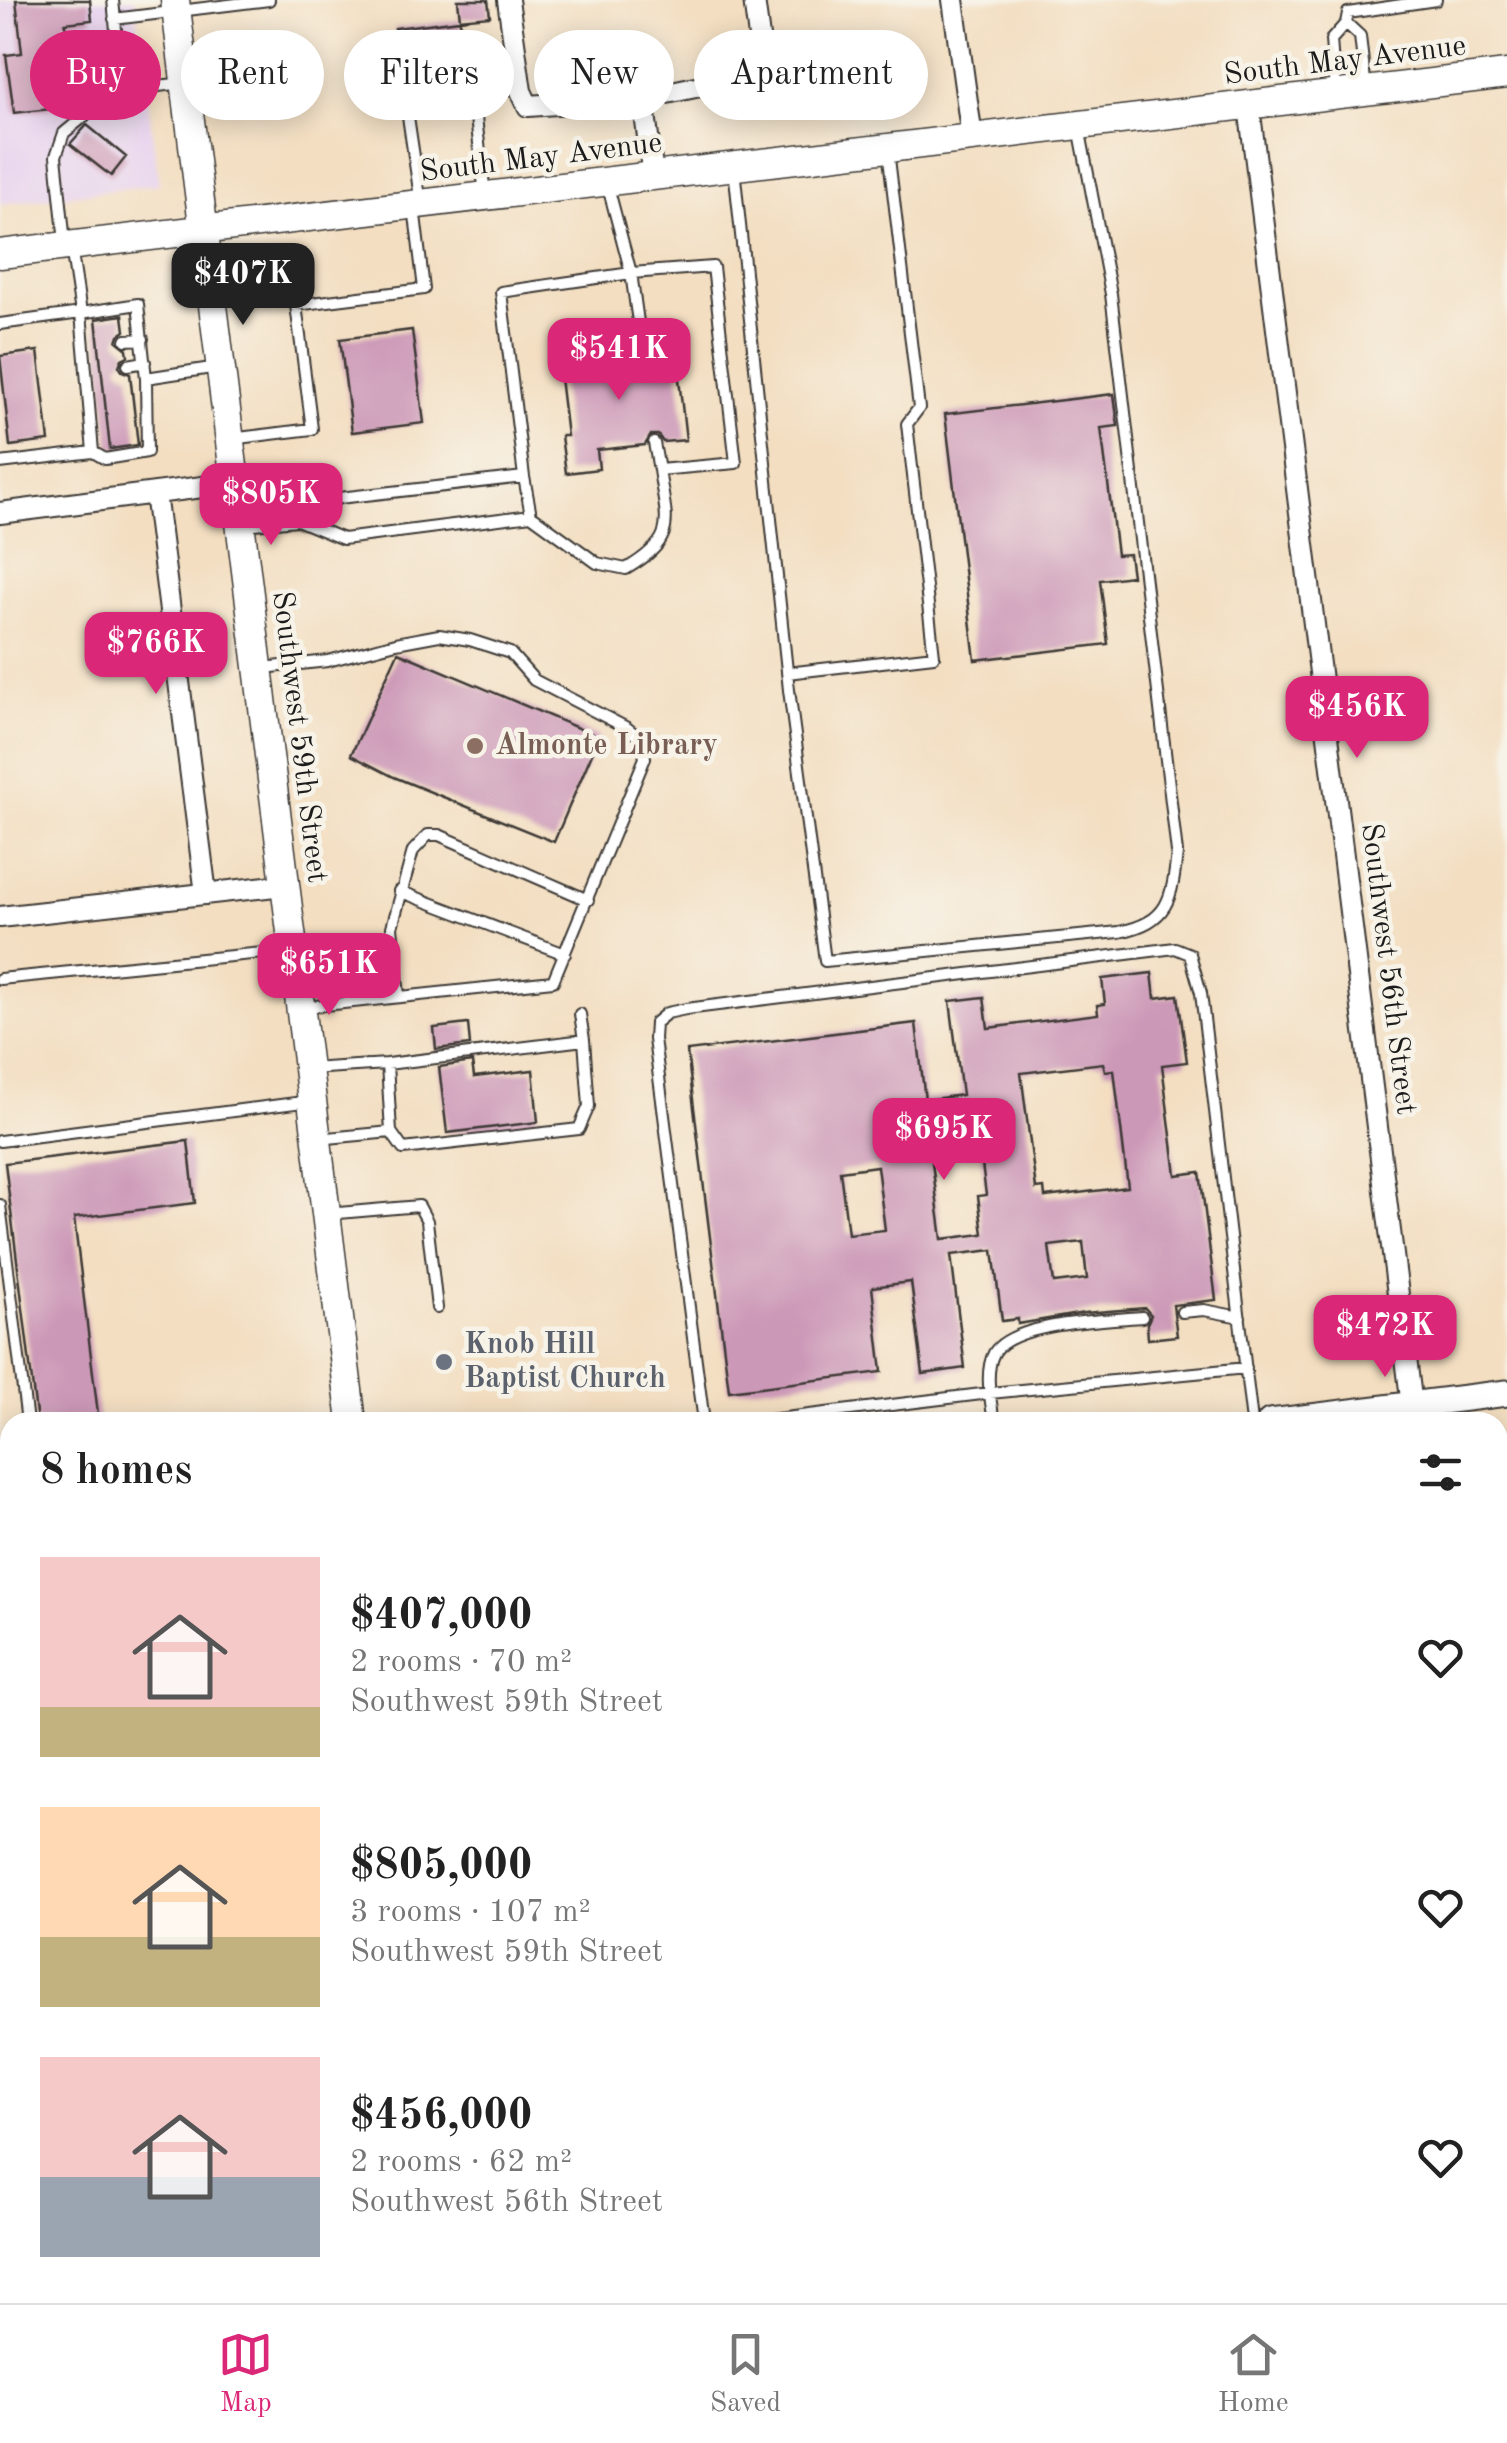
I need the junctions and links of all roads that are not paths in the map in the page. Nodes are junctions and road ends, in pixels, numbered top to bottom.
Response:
1 (112, 0) edge
2 (269, 0) edge
3 (508, 0) edge
4 (754, 0) edge
5 (953, 0) edge
6 (1436, 0) edge
7 (176, 6) edge
8 (114, 19) junction
9 (1346, 23) junction
10 (115, 30) edge
11 (181, 44) edge
12 (1507, 74) edge
13 (1366, 91) junction
14 (674, 92) edge
15 (1335, 95) junction
16 (534, 106) edge
17 (1249, 106) junction
18 (80, 120) edge
19 (190, 120) edge
20 (407, 120) edge
21 (477, 120) edge
22 (646, 120) edge
23 (1078, 126) junction
24 (972, 138) junction
25 (888, 149) junction
26 (734, 167) junction
27 (653, 176) junction
28 (606, 182) junction
29 (486, 197) junction
30 (417, 206) junction
31 (203, 232) junction
32 (68, 247) junction
33 (0, 254) edge
34 (631, 273) junction
35 (81, 313) junction
36 (0, 324) edge
37 (142, 339) junction
38 (126, 340) dead end
39 (98, 343) dead end
40 (641, 343) dead end
41 (82, 345) junction
42 (145, 362) junction
43 (128, 365) dead end
44 (219, 367) junction
45 (101, 369) dead end
46 (86, 372) junction
47 (146, 378) junction
48 (146, 391) junction
49 (132, 393) dead end
50 (104, 396) dead end
51 (88, 398) junction
52 (107, 424) dead end
53 (91, 426) junction
54 (228, 440) junction
55 (654, 443) dead end
56 (94, 452) junction
57 (0, 463) edge
58 (659, 470) junction
59 (524, 476) junction
60 (234, 483) junction
61 (155, 493) junction
62 (0, 513) edge
63 (530, 515) junction
64 (297, 520) junction
65 (239, 526) junction
66 (257, 669) junction
67 (788, 673) junction
68 (284, 884) junction
69 (399, 891) junction
70 (206, 894) junction
71 (588, 900) junction
72 (0, 908) edge
73 (0, 917) edge
74 (293, 950) junction
75 (565, 954) junction
76 (0, 979) edge
77 (399, 996) junction
78 (299, 1007) junction
79 (580, 1014) dead end
80 (584, 1040) junction
81 (387, 1064) junction
82 (308, 1069) junction
83 (312, 1101) junction
84 (391, 1132) junction
85 (316, 1139) junction
86 (0, 1141) edge
87 (0, 1205) edge
88 (326, 1214) junction
89 (436, 1308) dead end
90 (1182, 1312) dead end
91 (1240, 1316) junction
92 (1142, 1317) dead end
93 (1246, 1368) junction
94 (990, 1393) junction
95 (1507, 1393) edge
96 (26, 1412) edge
97 (351, 1412) edge
98 (703, 1412) edge
99 (834, 1412) edge
100 (993, 1412) edge
101 (1251, 1412) edge
102 (1413, 1412) edge
103 (1418, 1412) edge

1 - 8 lane
2 - 7 lane
3 - 16 street
4 - 14 street
5 - 24 street
6 - 9 lane
7 - 8 lane
7 - 11 main road, Southwest 59th Street
8 - 10 lane
9 - 13 lane
9 - 15 lane
12 - 13 main road, South May Avenue
13 - 15 main road, South May Avenue
15 - 17 main road, South May Avenue
17 - 23 main road, South May Avenue
17 - 102 street, Southwest 56th Street
18 - 32 lane
19 - 31 main road, Southwest 59th Street
20 - 30 lane
21 - 29 lane
22 - 27 street
23 - 24 main road, South May Avenue
23 - 67 lane
24 - 25 main road, South May Avenue
25 - 26 main road, South May Avenue
25 - 67 lane
26 - 27 main road, South May Avenue
26 - 67 lane
27 - 28 main road, South May Avenue
28 - 29 main road, South May Avenue
28 - 34 lane
29 - 30 main road, South May Avenue
30 - 31 main road, South May Avenue
30 - 54 lane
31 - 32 main road, South May Avenue
31 - 44 main road, Southwest 59th Street
32 - 33 main road, South May Avenue
32 - 35 lane
34 - 40 lane
34 - 58 lane
34 - 59 lane
35 - 36 lane
35 - 37 lane
35 - 41 lane
37 - 38 lane
37 - 42 lane
39 - 41 lane
41 - 46 lane
42 - 43 lane
42 - 47 lane
44 - 47 lane
44 - 54 main road, Southwest 59th Street
45 - 46 lane
46 - 51 lane
47 - 48 lane
48 - 49 lane
48 - 56 lane
50 - 51 lane
51 - 53 lane
52 - 53 lane
53 - 56 lane
54 - 60 main road, Southwest 59th Street
55 - 58 lane
56 - 57 lane
58 - 63 lane
59 - 63 lane
59 - 64 lane
60 - 61 street
60 - 65 main road, Southwest 59th Street
61 - 62 street
61 - 70 street
63 - 64 lane
64 - 65 lane
65 - 66 main road, Southwest 59th Street
66 - 68 main road, Southwest 59th Street
66 - 71 lane
68 - 70 street
68 - 74 main road, Southwest 59th Street
69 - 71 lane
69 - 75 lane
69 - 77 lane
70 - 73 street
71 - 75 lane
72 - 73 street
74 - 76 lane
74 - 78 main road, Southwest 59th Street
75 - 77 lane
77 - 78 lane
78 - 82 main road, Southwest 59th Street
79 - 80 lane
80 - 81 lane
80 - 84 lane
81 - 82 lane
81 - 84 lane
82 - 83 main road, Southwest 59th Street
83 - 85 main road, Southwest 59th Street
83 - 86 lane
84 - 85 lane
85 - 88 main road, Southwest 59th Street
87 - 96 lane
88 - 89 lane
88 - 97 main road, Southwest 59th Street
90 - 91 lane
91 - 93 lane
91 - 98 lane
92 - 94 lane
93 - 94 lane
93 - 101 lane
94 - 99 lane
94 - 100 lane
95 - 103 street

